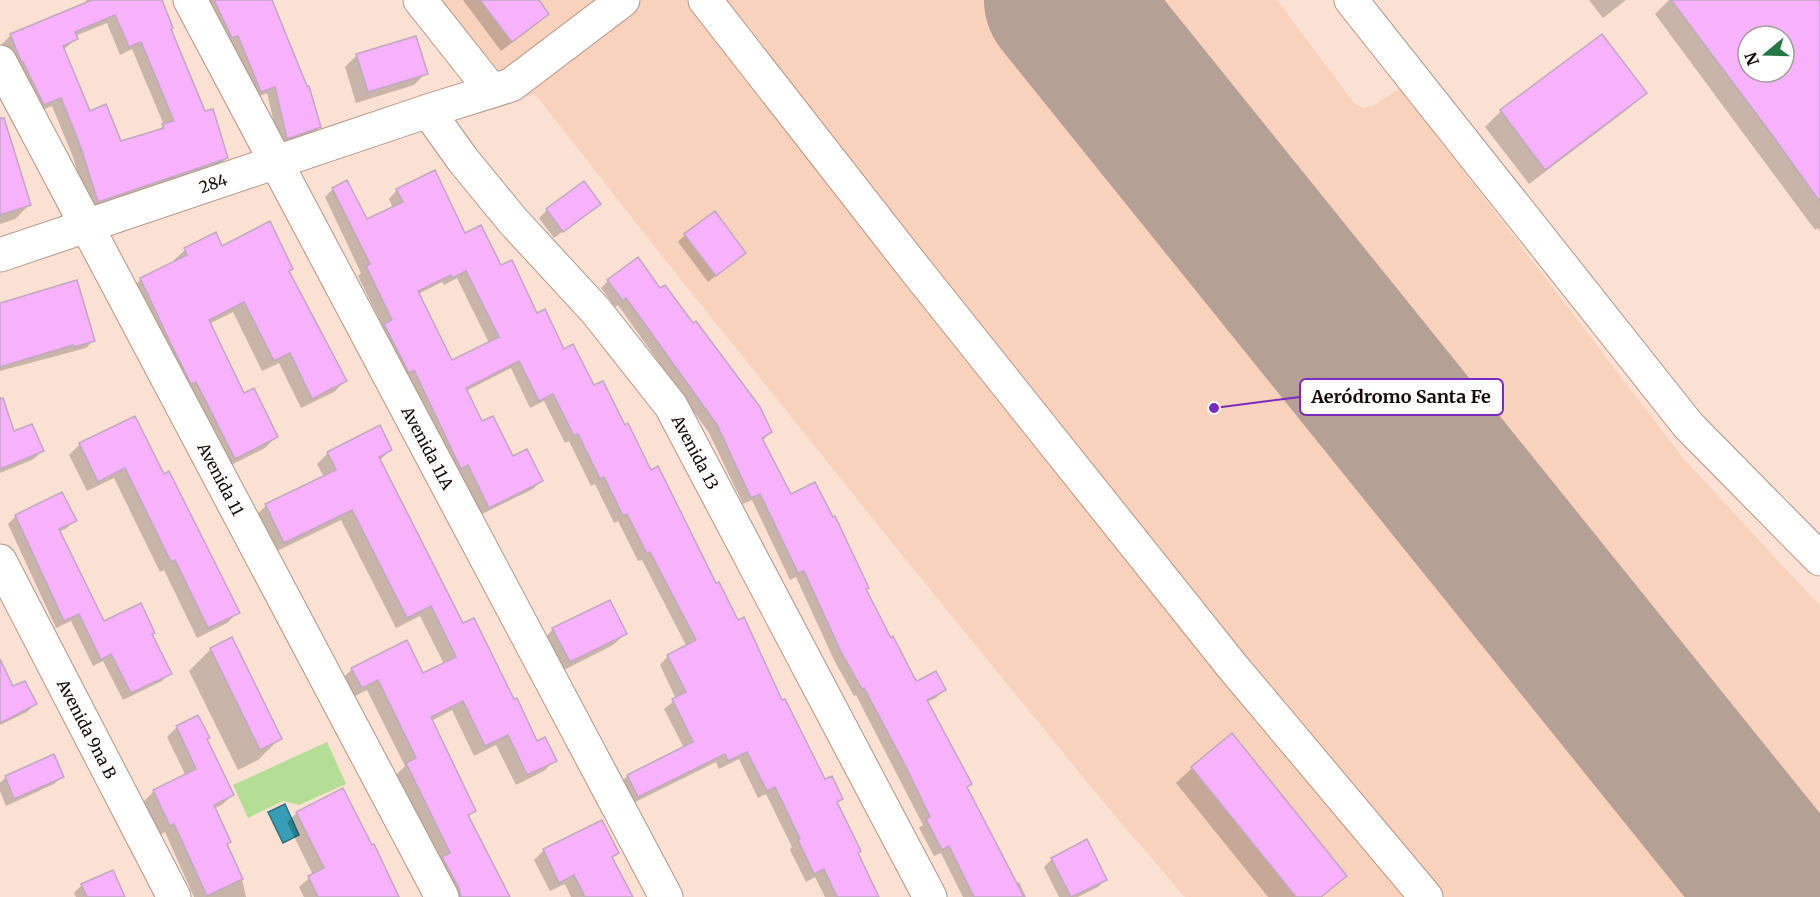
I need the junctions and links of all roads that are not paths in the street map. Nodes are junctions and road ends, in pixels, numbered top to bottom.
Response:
1 (190, 0) edge
2 (420, 0) edge
3 (623, 0) edge
4 (705, 0) edge
5 (1351, 0) edge
6 (0, 62) edge
7 (501, 88) junction
8 (428, 111) junction
9 (278, 163) junction
10 (88, 226) junction
11 (0, 255) edge
12 (1820, 559) edge
13 (0, 561) edge
14 (174, 897) edge
15 (442, 897) edge
16 (666, 897) edge
17 (930, 897) edge
18 (1426, 897) edge

1 - 9 street, Avenida 11A
2 - 7 street
3 - 7 street
4 - 18 street
5 - 12 street
6 - 10 street, Avenida 11
7 - 8 street
8 - 9 street, 284
8 - 17 street, Avenida 13
9 - 10 street, 284
9 - 16 street, Avenida 11A
10 - 11 street, 284
10 - 15 street, Avenida 11
13 - 14 street, Avenida 9na B

